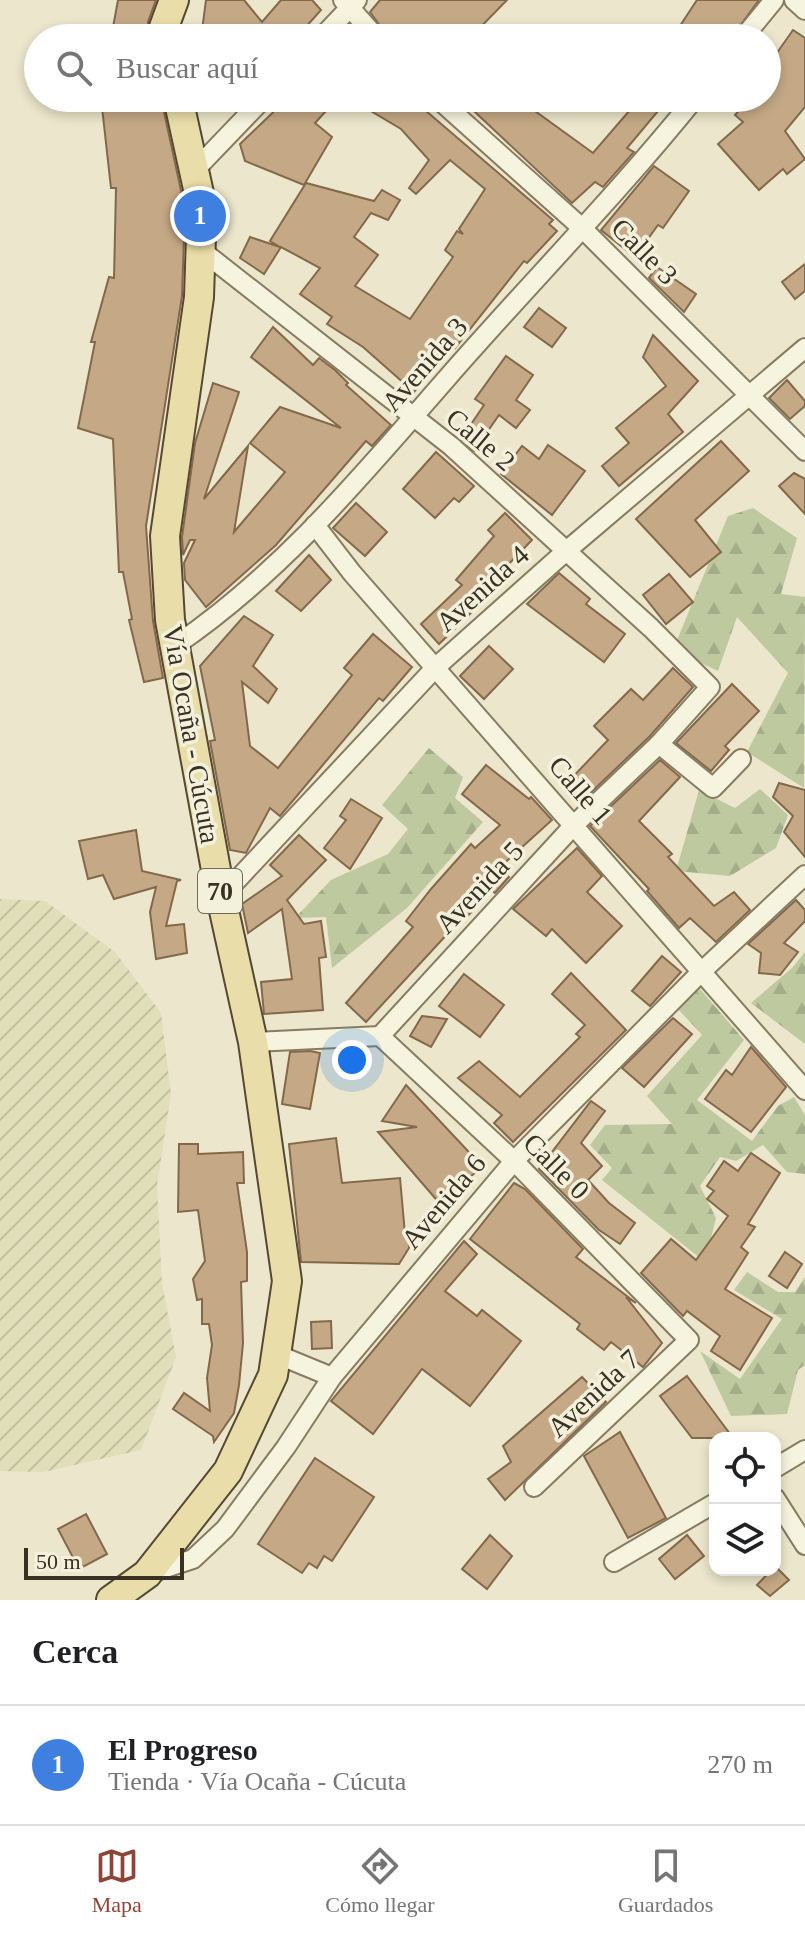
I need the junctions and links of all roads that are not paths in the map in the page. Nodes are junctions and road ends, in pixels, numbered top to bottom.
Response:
1 (174, 0) edge
2 (774, 0) edge
3 (794, 0) edge
4 (350, 2) edge
5 (805, 10) edge
6 (165, 24) edge
7 (332, 24) edge
8 (366, 24) edge
9 (754, 24) edge
10 (181, 112) edge
11 (251, 112) edge
12 (453, 112) edge
13 (683, 112) edge
14 (194, 171) junction
15 (582, 228) junction
16 (201, 250) junction
17 (805, 348) edge
18 (751, 397) junction
19 (413, 419) junction
20 (805, 451) edge
21 (315, 525) junction
22 (565, 552) junction
23 (176, 645) junction
24 (436, 667) junction
25 (710, 687) joint
26 (659, 744) junction
27 (741, 759) dead end
28 (574, 825) junction
29 (805, 875) edge
30 (221, 897) junction
31 (700, 973) junction
32 (380, 1036) junction
33 (253, 1042) junction
34 (805, 1090) edge
35 (514, 1161) junction
36 (689, 1340) joint
37 (276, 1354) junction
38 (332, 1377) junction
39 (805, 1450) edge
40 (781, 1464) edge
41 (534, 1487) dead end
42 (713, 1504) edge
43 (779, 1504) edge
44 (805, 1545) edge
45 (614, 1562) dead end
46 (147, 1574) junction
47 (111, 1600) edge

1 - 6 main road
2 - 9 street
3 - 5 street
4 - 7 street
4 - 8 street
10 - 14 main road, Vía Ocaña - Cúcuta / 70
11 - 14 street
12 - 15 street, Calle 3
13 - 15 street, Avenida 3
14 - 16 main road, Vía Ocaña - Cúcuta / 70
15 - 18 street, Calle 3
15 - 19 street, Avenida 3
16 - 19 street, Calle 2
16 - 23 main road, Vía Ocaña - Cúcuta / 70
17 - 18 street, Avenida 4
18 - 20 street, Calle 3
18 - 22 street, Avenida 4
19 - 21 street, Avenida 3
19 - 22 street, Calle 2
21 - 23 street, Avenida 3
21 - 24 street, Calle 1
22 - 24 street, Avenida 4
22 - 25 street, Calle 2
23 - 30 main road, Vía Ocaña - Cúcuta / 70
24 - 28 street, Calle 1
24 - 30 street, Avenida 4
25 - 26 street, Avenida 5
26 - 27 street
26 - 28 street, Avenida 5
28 - 31 street, Calle 1
28 - 32 street, Avenida 5
29 - 31 street, Avenida 6
30 - 33 main road, Vía Ocaña - Cúcuta / 70
31 - 34 street, Calle 1
31 - 35 street, Avenida 6
32 - 33 street
32 - 35 street, Calle 0
33 - 37 main road, Vía Ocaña - Cúcuta / 70
35 - 36 street, Calle 0
35 - 38 street, Avenida 6
36 - 41 street, Avenida 7
37 - 38 street
37 - 46 main road, Vía Ocaña - Cúcuta / 70
38 - 46 street, Avenida 6
39 - 40 street
42 - 45 street
43 - 44 street
46 - 47 main road, Vía Ocaña - Cúcuta / 70

